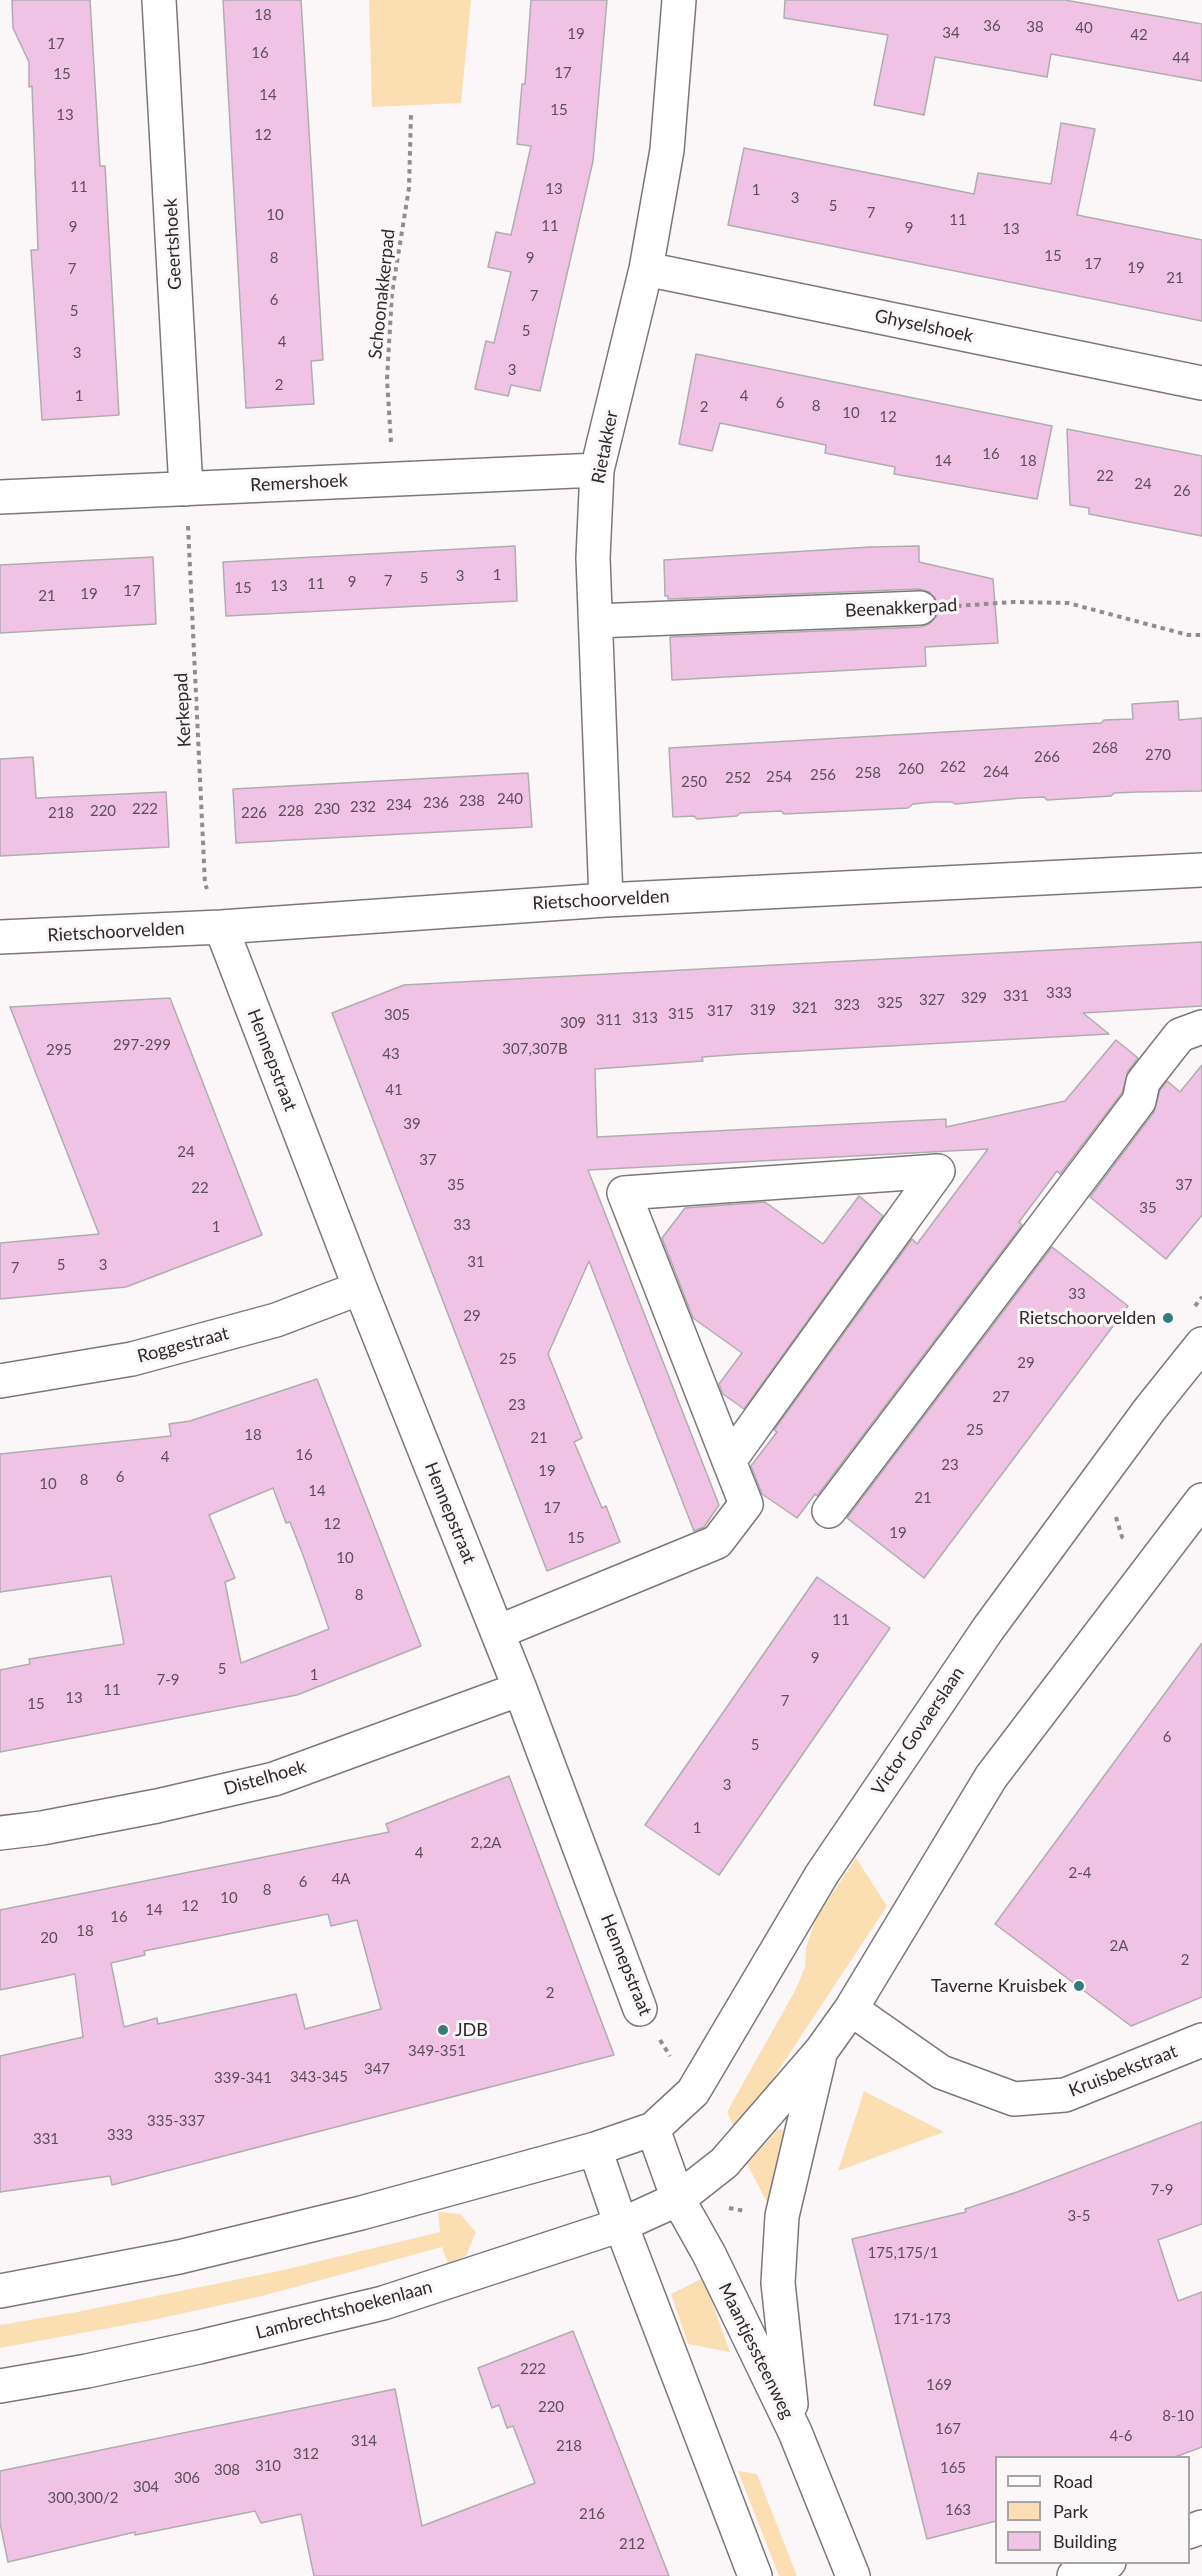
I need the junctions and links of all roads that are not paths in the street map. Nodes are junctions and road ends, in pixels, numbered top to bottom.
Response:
1 (159, 0) edge
2 (679, 0) edge
3 (646, 269) junction
4 (1202, 383) edge
5 (597, 470) junction
6 (186, 489) junction
7 (0, 497) edge
8 (920, 608) road end
9 (596, 621) junction
10 (1202, 870) edge
11 (606, 900) junction
12 (221, 927) junction
13 (0, 938) edge
14 (1202, 1027) edge
15 (360, 1288) junction
16 (1202, 1344) edge
17 (0, 1381) edge
18 (729, 1461) junction
19 (1202, 1500) edge
20 (829, 1511) dead end
21 (498, 1632) junction
22 (520, 1689) junction
23 (0, 1833) edge
24 (640, 2008) road end
25 (851, 2008) junction
26 (1202, 2040) edge
27 (821, 2051) junction
28 (653, 2129) junction
29 (595, 2149) junction
30 (678, 2199) junction
31 (621, 2225) junction
32 (0, 2291) edge
33 (0, 2386) edge
34 (795, 2432) junction
35 (1104, 2564) edge
36 (755, 2576) edge
37 (853, 2576) edge
38 (1074, 2576) edge

1 - 6 street, Geertshoek
2 - 3 street, Rietakker
3 - 4 street, Ghyselshoek
3 - 5 street, Rietakker
5 - 6 street, Remershoek
5 - 9 street, Rietakker
6 - 7 street, Remershoek
8 - 9 street, Beenakkerpad
9 - 11 street, Rietakker
10 - 11 street, Rietschoorvelden
11 - 12 street, Rietschoorvelden
12 - 13 street, Rietschoorvelden
12 - 15 street, Hennepstraat
14 - 20 street
15 - 17 street, Roggestraat
15 - 21 street, Hennepstraat
16 - 28 street, Victor Govaerslaan
18 - 18 street
18 - 21 street
19 - 25 street
21 - 22 street, Hennepstraat
22 - 23 street, Distelhoek
22 - 24 street, Hennepstraat
25 - 26 street, Kruisbekstraat
25 - 27 street
27 - 30 street
27 - 34 street
28 - 29 street
28 - 30 street, Maantjessteenweg
29 - 31 street
29 - 32 street
30 - 31 street, Lambrechtshoekenlaan
30 - 34 street, Maantjessteenweg
31 - 33 street, Lambrechtshoekenlaan
31 - 36 street
34 - 37 street, Maantjessteenweg
35 - 38 street

